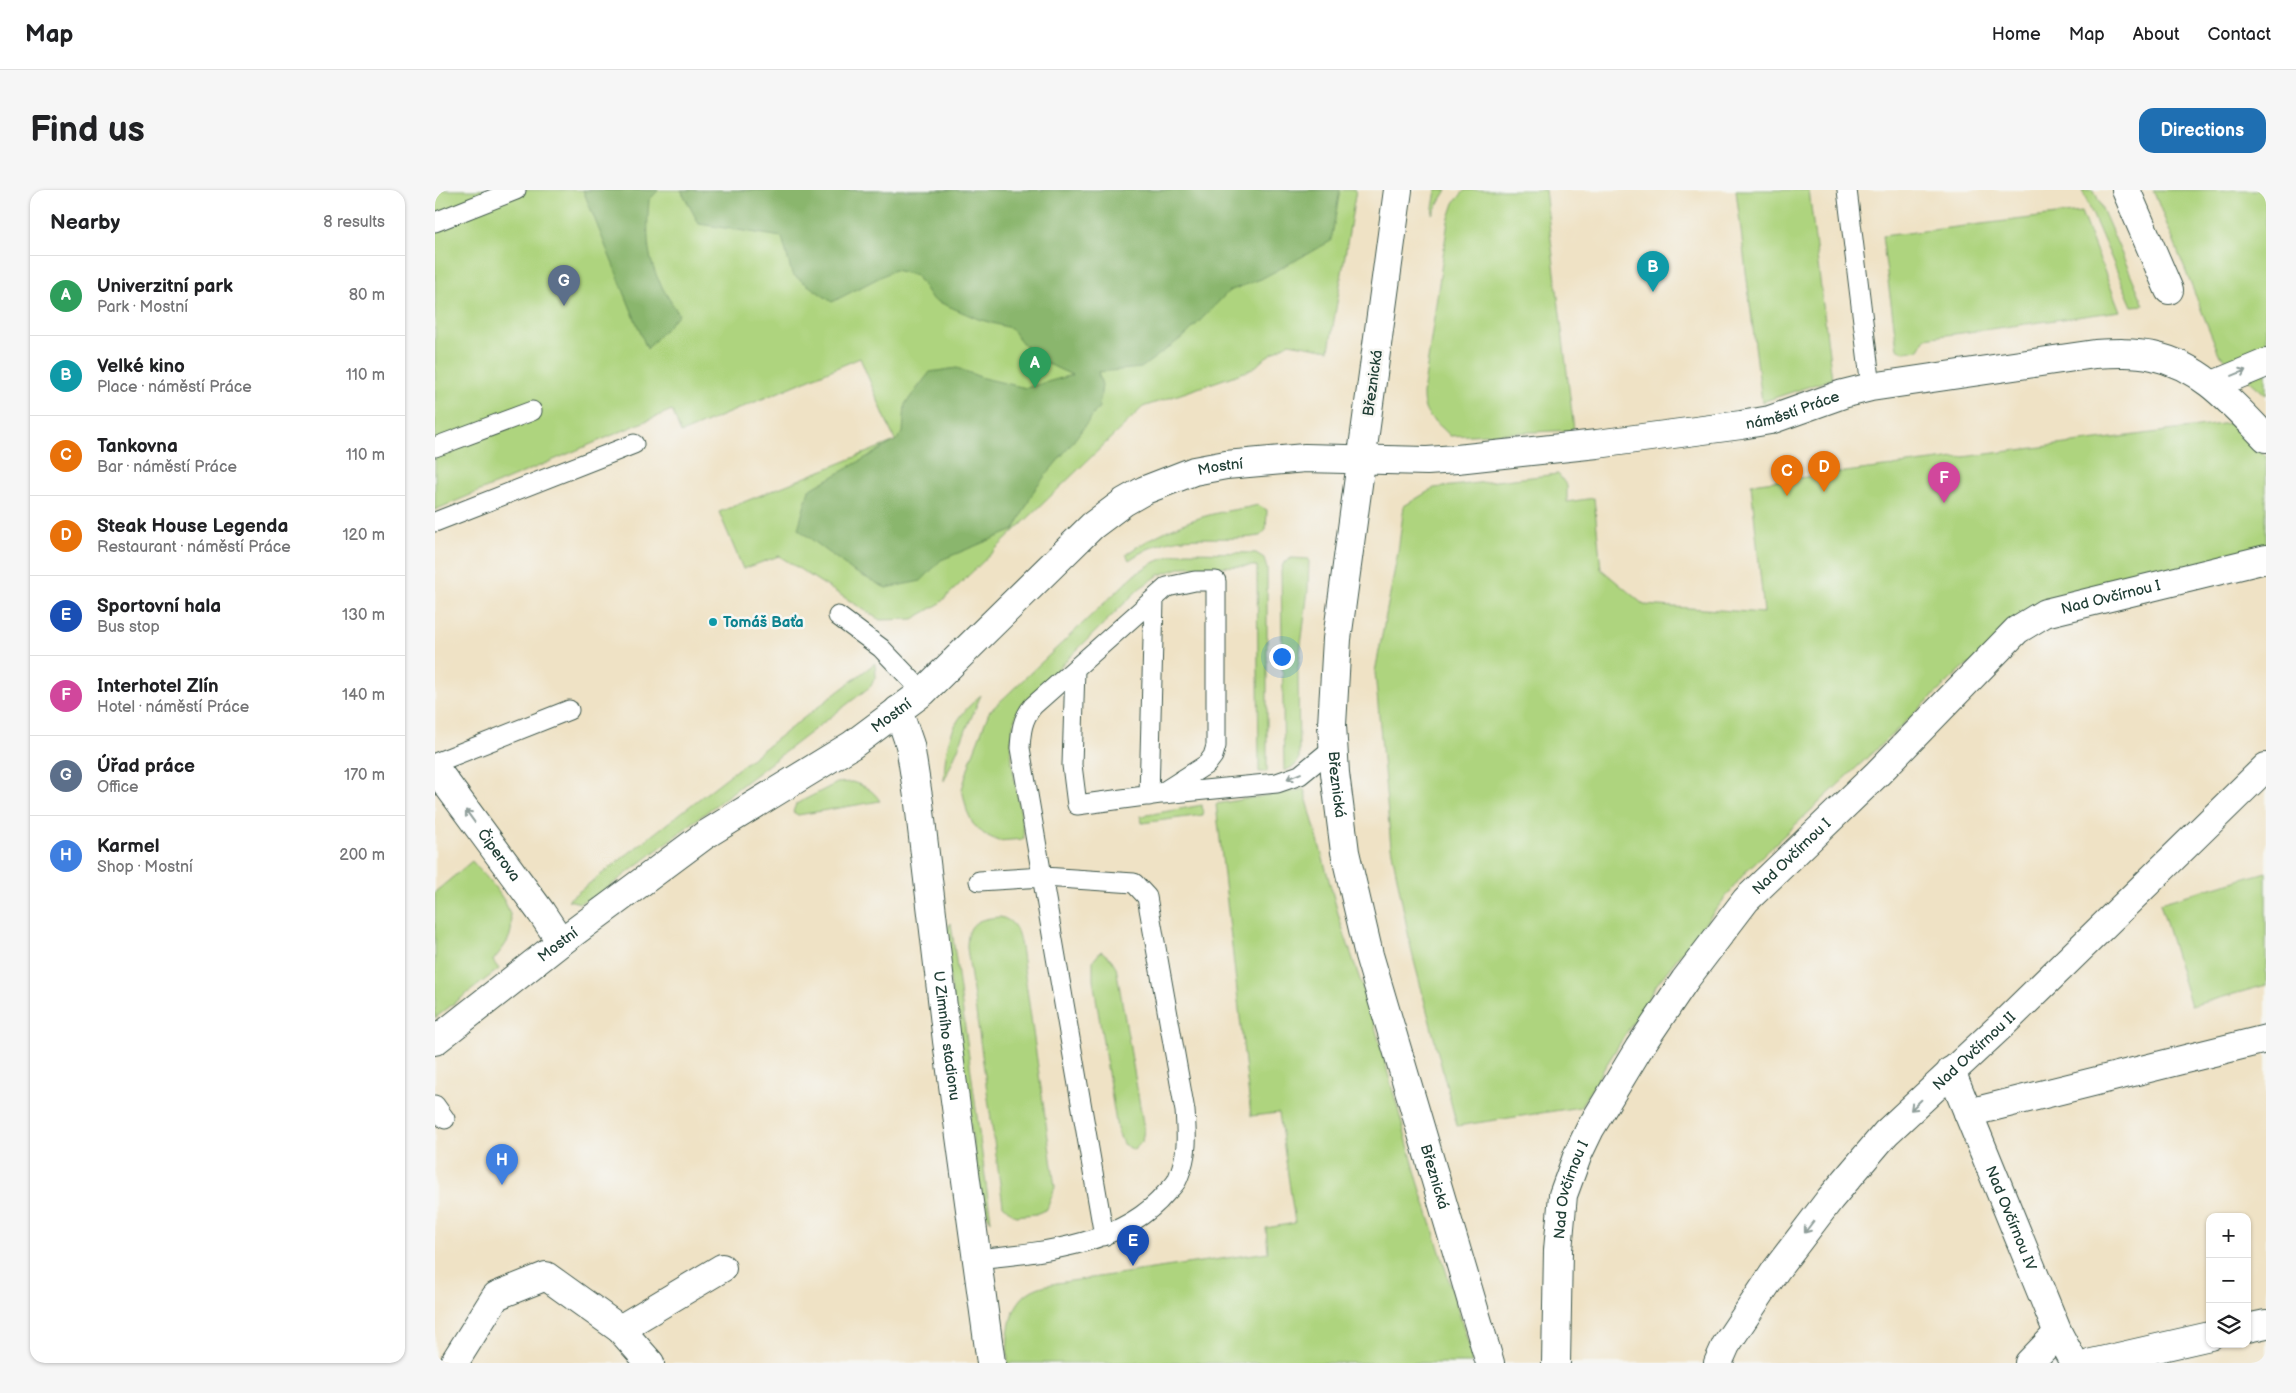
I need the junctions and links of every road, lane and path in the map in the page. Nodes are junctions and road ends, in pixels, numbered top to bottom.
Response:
1 (516, 190) edge
2 (1398, 190) edge
3 (1847, 190) edge
4 (2126, 190) edge
5 (435, 222) edge
6 (2169, 290) dead end
7 (2266, 363) edge
8 (2213, 385) junction
9 (1871, 387) junction
10 (532, 411) dead end
11 (2266, 438) edge
12 (634, 444) dead end
13 (435, 447) edge
14 (1361, 458) junction
15 (435, 522) edge
16 (2266, 560) edge
17 (1153, 599) junction
18 (838, 616) dead end
19 (1075, 668) junction
20 (923, 692) junction
21 (569, 710) dead end
22 (899, 710) junction
23 (1333, 748) junction
24 (435, 764) edge
25 (2266, 767) edge
26 (435, 768) edge
27 (1154, 795) junction
28 (1043, 877) junction
29 (979, 880) dead end
30 (561, 942) junction
31 (2266, 1039) edge
32 (435, 1041) edge
33 (1951, 1071) junction
34 (1968, 1113) junction
35 (1104, 1236) junction
36 (977, 1260) junction
37 (722, 1268) dead end
38 (2266, 1324) edge
39 (2251, 1327) edge
40 (620, 1329) junction
41 (2058, 1334) junction
42 (2206, 1337) edge
43 (454, 1363) edge
44 (650, 1363) edge
45 (991, 1363) edge
46 (1490, 1363) edge
47 (1556, 1363) edge
48 (1718, 1363) edge
49 (2029, 1363) edge
50 (2074, 1363) edge
51 (2092, 1363) edge

1 - 5 lane
2 - 14 street, Březnická
3 - 9 lane
4 - 6 street
8 -> 7 street
8 - 9 street, náměstí Práce
8 - 11 street, náměstí Práce
9 - 14 street, náměstí Práce
10 - 13 lane
12 - 15 lane
14 - 20 street, Mostní
14 - 23 street, Březnická
16 - 47 street, Nad Ovčírnou I
17 - 19 lane
17 - 27 lane
17 - 27 lane
18 - 20 lane
19 - 27 lane
19 - 28 lane
20 - 22 street, Mostní
21 - 24 lane
22 - 30 street, Mostní
22 - 36 street, U Zimního stadionu
23 -> 27 lane
23 - 46 street, Březnická
25 - 33 street, Nad Ovčírnou II
30 -> 26 street, Čiperova
28 - 29 lane
28 - 35 lane
28 - 35 lane
30 - 32 street, Mostní
31 - 34 street
33 - 34 street, Nad Ovčírnou IV
33 -> 48 street, Nad Ovčírnou II
34 - 41 street, Nad Ovčírnou IV
35 - 36 lane
36 - 45 street, U Zimního stadionu
37 - 40 street
38 - 39 street
40 - 43 street
40 - 44 street
41 - 49 street
41 - 50 street, Nad Ovčírnou IV
42 - 51 street

